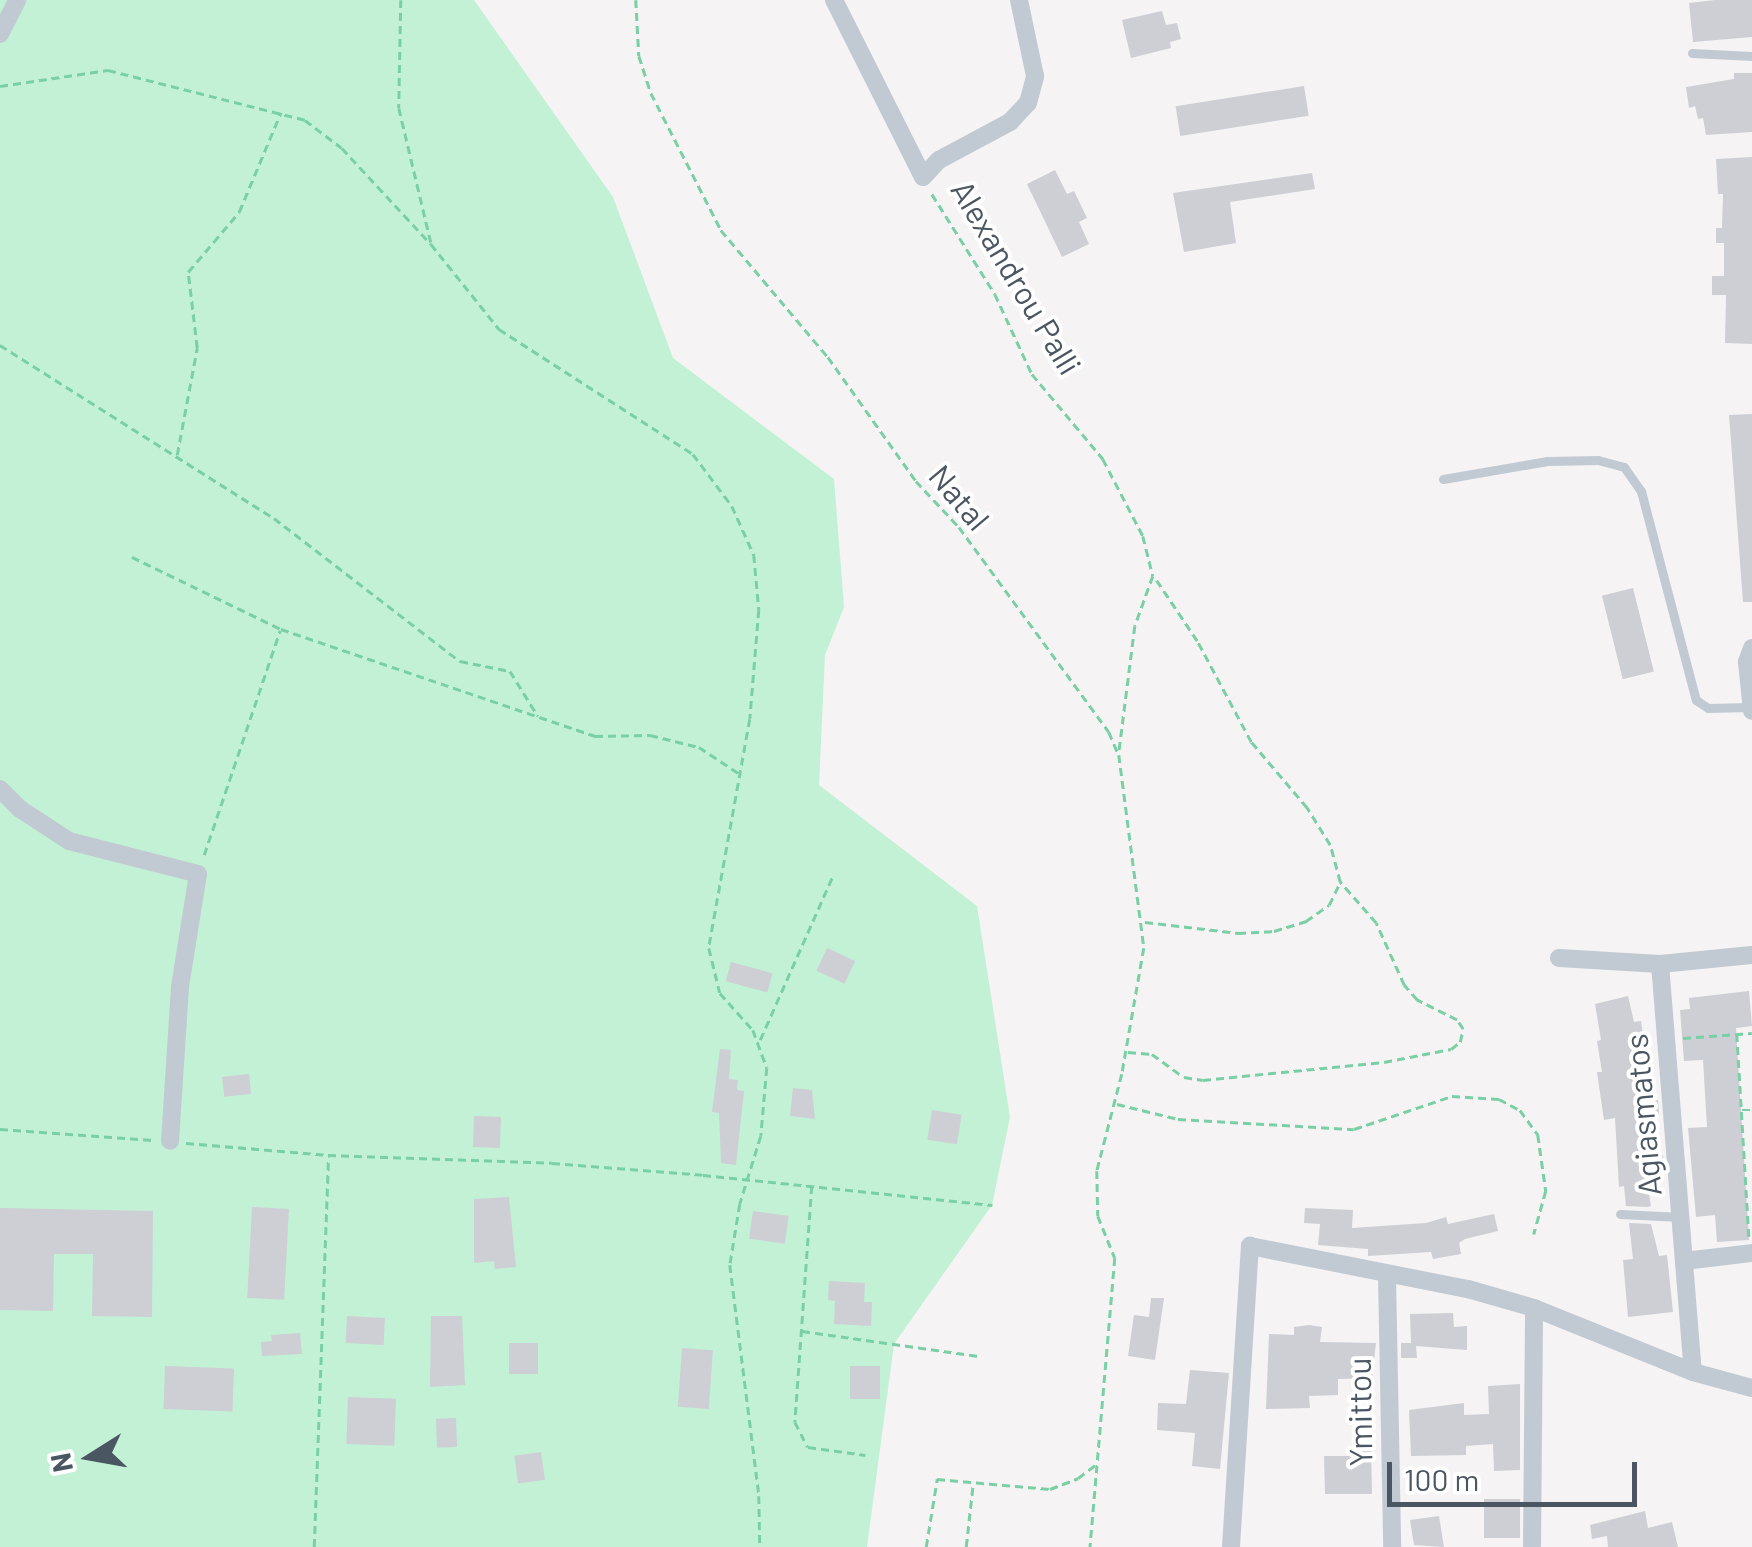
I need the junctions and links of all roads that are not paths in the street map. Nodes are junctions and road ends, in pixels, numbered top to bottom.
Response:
1 (17, 0) edge
2 (834, 0) edge
3 (1019, 0) edge
4 (0, 34) edge
5 (1692, 53) dead end
6 (1752, 56) edge
7 (1443, 478) dead end
8 (1752, 648) edge
9 (1752, 709) edge
10 (0, 789) edge
11 (1752, 955) edge
12 (1559, 958) dead end
13 (1660, 964) junction
14 (170, 1141) road end
15 (1620, 1214) dead end
16 (1681, 1218) junction
17 (1751, 1253) edge
18 (1684, 1261) junction
19 (1387, 1276) junction
20 (1534, 1308) junction
21 (1693, 1372) junction
22 (1752, 1388) edge
23 (1232, 1547) edge
24 (1392, 1547) edge
25 (1532, 1547) edge

1 - 4 street
2 - 3 street, Alexandrou Palli
5 - 6 lane
7 - 9 lane
8 - 9 street
10 - 14 street
11 - 13 street
12 - 13 street
13 - 16 street, Agiasmatos
15 - 16 lane
16 - 18 street, Agiasmatos
17 - 18 street
18 - 21 street, Agiasmatos
19 - 20 street
19 - 23 street
19 - 24 street, Ymittou
20 - 21 street
20 - 25 street
21 - 22 street

